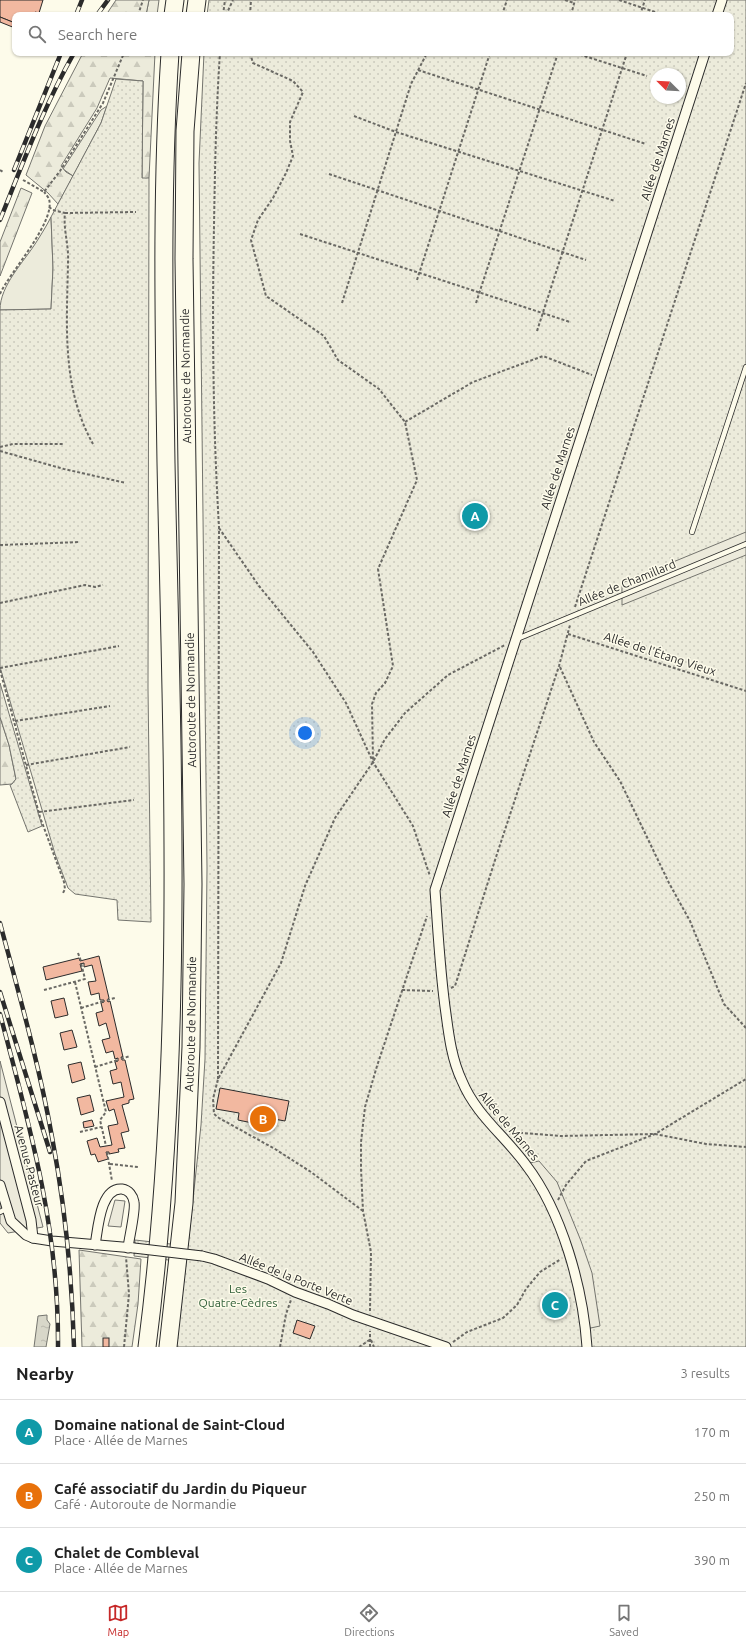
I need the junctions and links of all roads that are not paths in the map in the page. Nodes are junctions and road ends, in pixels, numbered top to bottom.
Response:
1 (175, 0) edge
2 (197, 0) edge
3 (722, 0) edge
4 (173, 12) edge
5 (195, 12) edge
6 (718, 12) edge
7 (170, 56) edge
8 (191, 56) edge
9 (704, 56) edge
10 (746, 366) edge
11 (692, 532) dead end
12 (746, 544) edge
13 (515, 640) junction
14 (0, 1102) edge
15 (0, 1185) edge
16 (3, 1210) edge
17 (32, 1225) junction
18 (18, 1229) junction
19 (33, 1238) junction
20 (96, 1245) junction
21 (131, 1248) junction
22 (148, 1347) edge
23 (168, 1347) edge
24 (446, 1347) edge
25 (587, 1347) edge

1 - 4 highway
2 - 5 highway
3 - 6 street
7 - 22 highway, Autoroute de Normandie
8 - 23 highway, Autoroute de Normandie
9 - 13 street, Allée de Marnes
10 - 11 lane
12 - 13 lane, Allée de Chamillard
13 - 25 street, Allée de Marnes
14 - 17 street, Avenue Pasteur
15 - 16 street
16 - 18 street
17 - 18 lane
17 - 19 street, Avenue Pasteur
18 - 19 street
19 - 20 street
20 - 21 street
20 - 21 street
21 - 24 street, Allée de la Porte Verte, bridge

